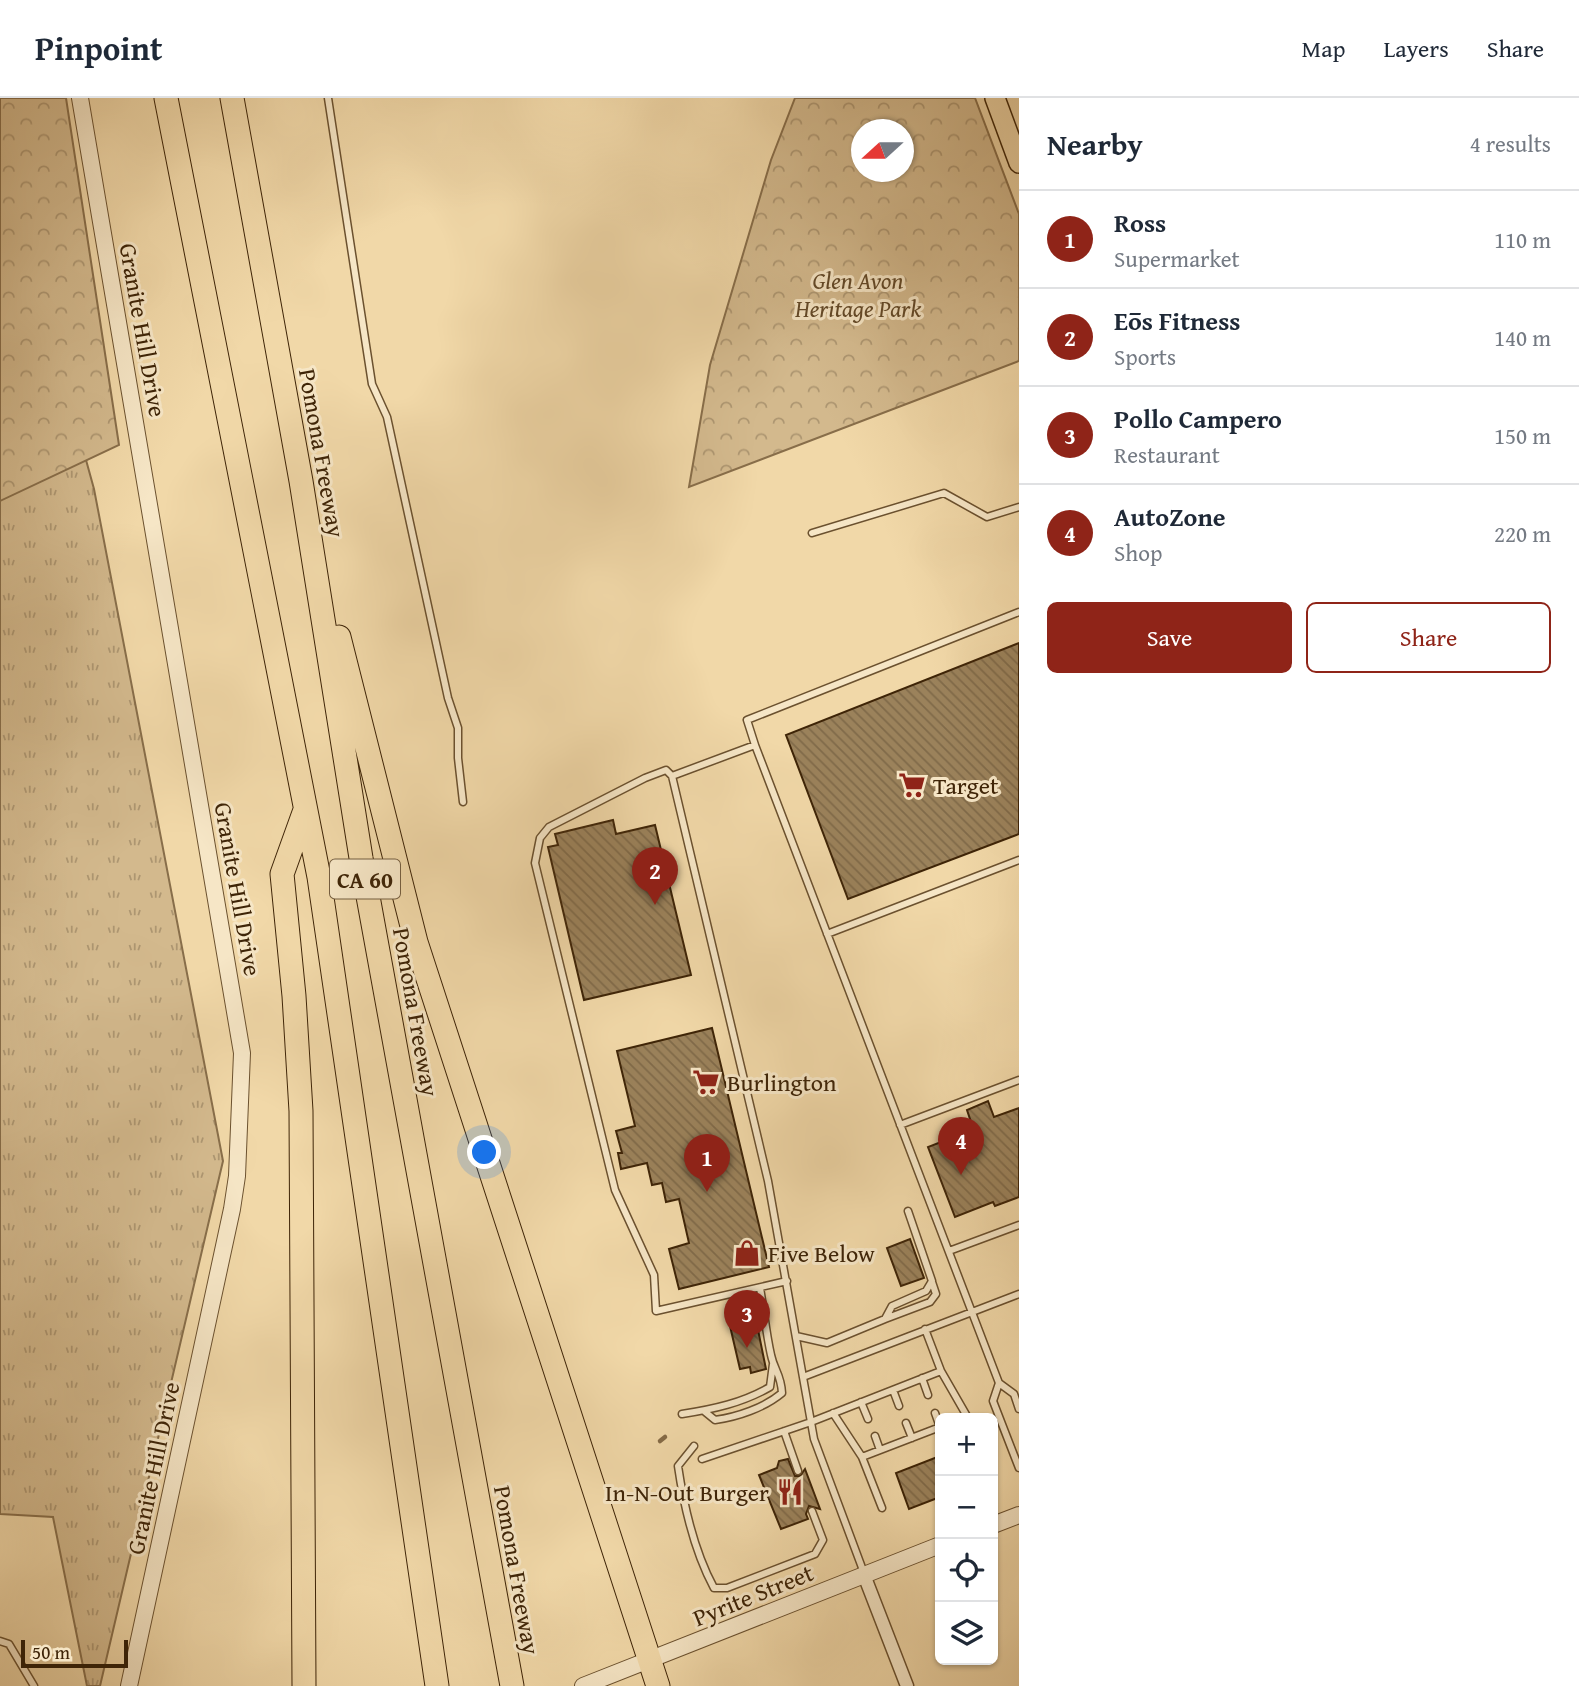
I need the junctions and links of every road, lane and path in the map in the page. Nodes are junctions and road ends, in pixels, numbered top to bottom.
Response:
1 (80, 98) edge
2 (166, 98) edge
3 (232, 98) edge
4 (328, 98) edge
5 (995, 98) edge
6 (1015, 138) edge
7 (1019, 163) edge
8 (301, 481) junction
9 (1019, 507) edge
10 (812, 533) dead end
11 (1019, 612) edge
12 (755, 745) junction
13 (672, 776) junction
14 (463, 802) dead end
15 (306, 807) junction
16 (1019, 860) edge
17 (827, 934) junction
18 (1019, 1080) edge
19 (901, 1125) junction
20 (908, 1211) dead end
21 (1019, 1225) edge
22 (949, 1251) junction
23 (787, 1282) junction
24 (932, 1282) junction
25 (760, 1288) junction
26 (1019, 1294) edge
27 (972, 1311) junction
28 (885, 1319) junction
29 (925, 1329) junction
30 (796, 1336) junction
31 (772, 1362) junction
32 (941, 1371) junction
33 (803, 1377) junction
34 (922, 1378) junction
35 (999, 1383) junction
36 (893, 1390) junction
37 (928, 1395) dead end
38 (861, 1402) junction
39 (900, 1406) dead end
40 (1019, 1409) edge
41 (704, 1411) junction
42 (832, 1413) junction
43 (964, 1413) edge
44 (682, 1414) dead end
45 (868, 1419) dead end
46 (811, 1422) junction
47 (906, 1423) dead end
48 (935, 1429) edge
49 (784, 1431) junction
50 (874, 1436) dead end
51 (912, 1438) junction
52 (694, 1446) dead end
53 (880, 1450) junction
54 (862, 1457) junction
55 (702, 1459) dead end
56 (1019, 1468) edge
57 (798, 1471) dead end
58 (882, 1508) dead end
59 (812, 1511) dead end
60 (1019, 1515) edge
61 (998, 1523) edge
62 (935, 1547) edge
63 (864, 1575) junction
64 (0, 1641) edge
65 (650, 1661) junction
66 (437, 1685) edge
67 (34, 1686) edge
68 (129, 1686) edge
69 (304, 1686) edge
70 (512, 1686) edge
71 (583, 1686) edge
72 (657, 1686) edge
73 (907, 1686) edge

1 - 68 street, Granite Hill Drive
2 - 15 highway, CA 60
3 - 8 highway, Pomona Freeway / CA 60
4 - 14 lane
5 - 6 main road
6 - 7 main road
8 - 65 highway
8 - 70 highway, Pomona Freeway / CA 60
9 - 10 lane
11 - 12 lane
12 - 13 lane
12 - 17 lane
13 - 23 lane
13 - 25 lane
15 - 66 highway, CA 60
15 - 69 highway
16 - 17 lane
17 - 19 lane
18 - 19 lane
19 - 22 lane
20 - 24 lane
21 - 22 lane
22 - 27 lane
23 - 25 lane
23 - 30 lane
24 - 28 lane
24 - 28 lane
25 - 31 lane
26 - 27 lane
27 - 29 lane
27 - 35 lane
28 - 30 lane
29 - 32 lane
29 - 33 lane
30 - 33 lane
31 - 41 lane
31 - 41 lane
32 - 34 lane
32 - 43 lane
33 - 46 lane
34 - 36 lane
34 - 37 lane
35 - 40 lane
35 - 56 lane
36 - 38 lane
36 - 39 lane
38 - 42 lane
38 - 45 lane
41 - 44 lane
42 - 46 lane
42 - 54 lane
46 - 49 lane
46 - 63 lane
47 - 51 lane
48 - 51 lane
49 - 55 lane
49 - 57 lane
50 - 53 lane
51 - 53 lane
52 - 59 lane
53 - 54 lane
54 - 58 lane
60 - 61 street
62 - 63 street, Pyrite Street
63 - 65 street, Pyrite Street
63 - 73 street
64 - 67 lane
65 - 71 street, Pyrite Street
65 - 72 highway

